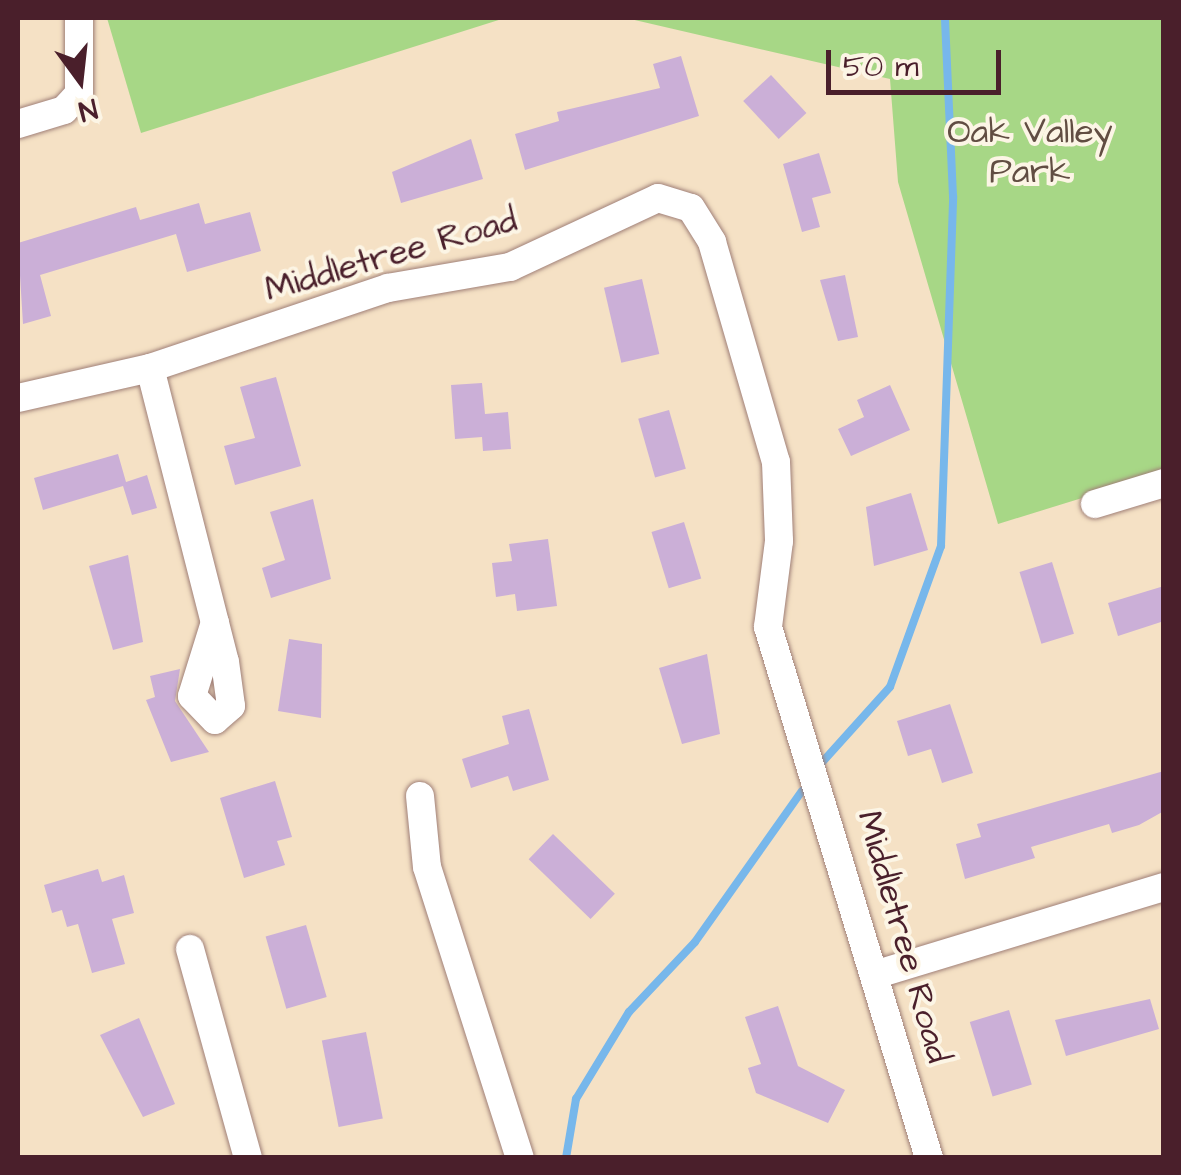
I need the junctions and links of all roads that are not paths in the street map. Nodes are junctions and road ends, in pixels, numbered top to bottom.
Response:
1 (78, 18) edge
2 (18, 124) edge
3 (150, 368) junction
4 (18, 398) edge
5 (1164, 483) edge
6 (1096, 504) dead end
7 (215, 622) dead end
8 (420, 796) dead end
9 (1164, 887) edge
10 (190, 949) dead end
11 (874, 976) junction
12 (248, 1158) edge
13 (520, 1158) edge
14 (928, 1158) edge

1 - 2 street
3 - 4 street, Middletree Road
3 - 7 street
3 - 11 street, Middletree Road
5 - 6 street
8 - 13 street
9 - 11 street
10 - 12 street
11 - 14 street, Middletree Road

